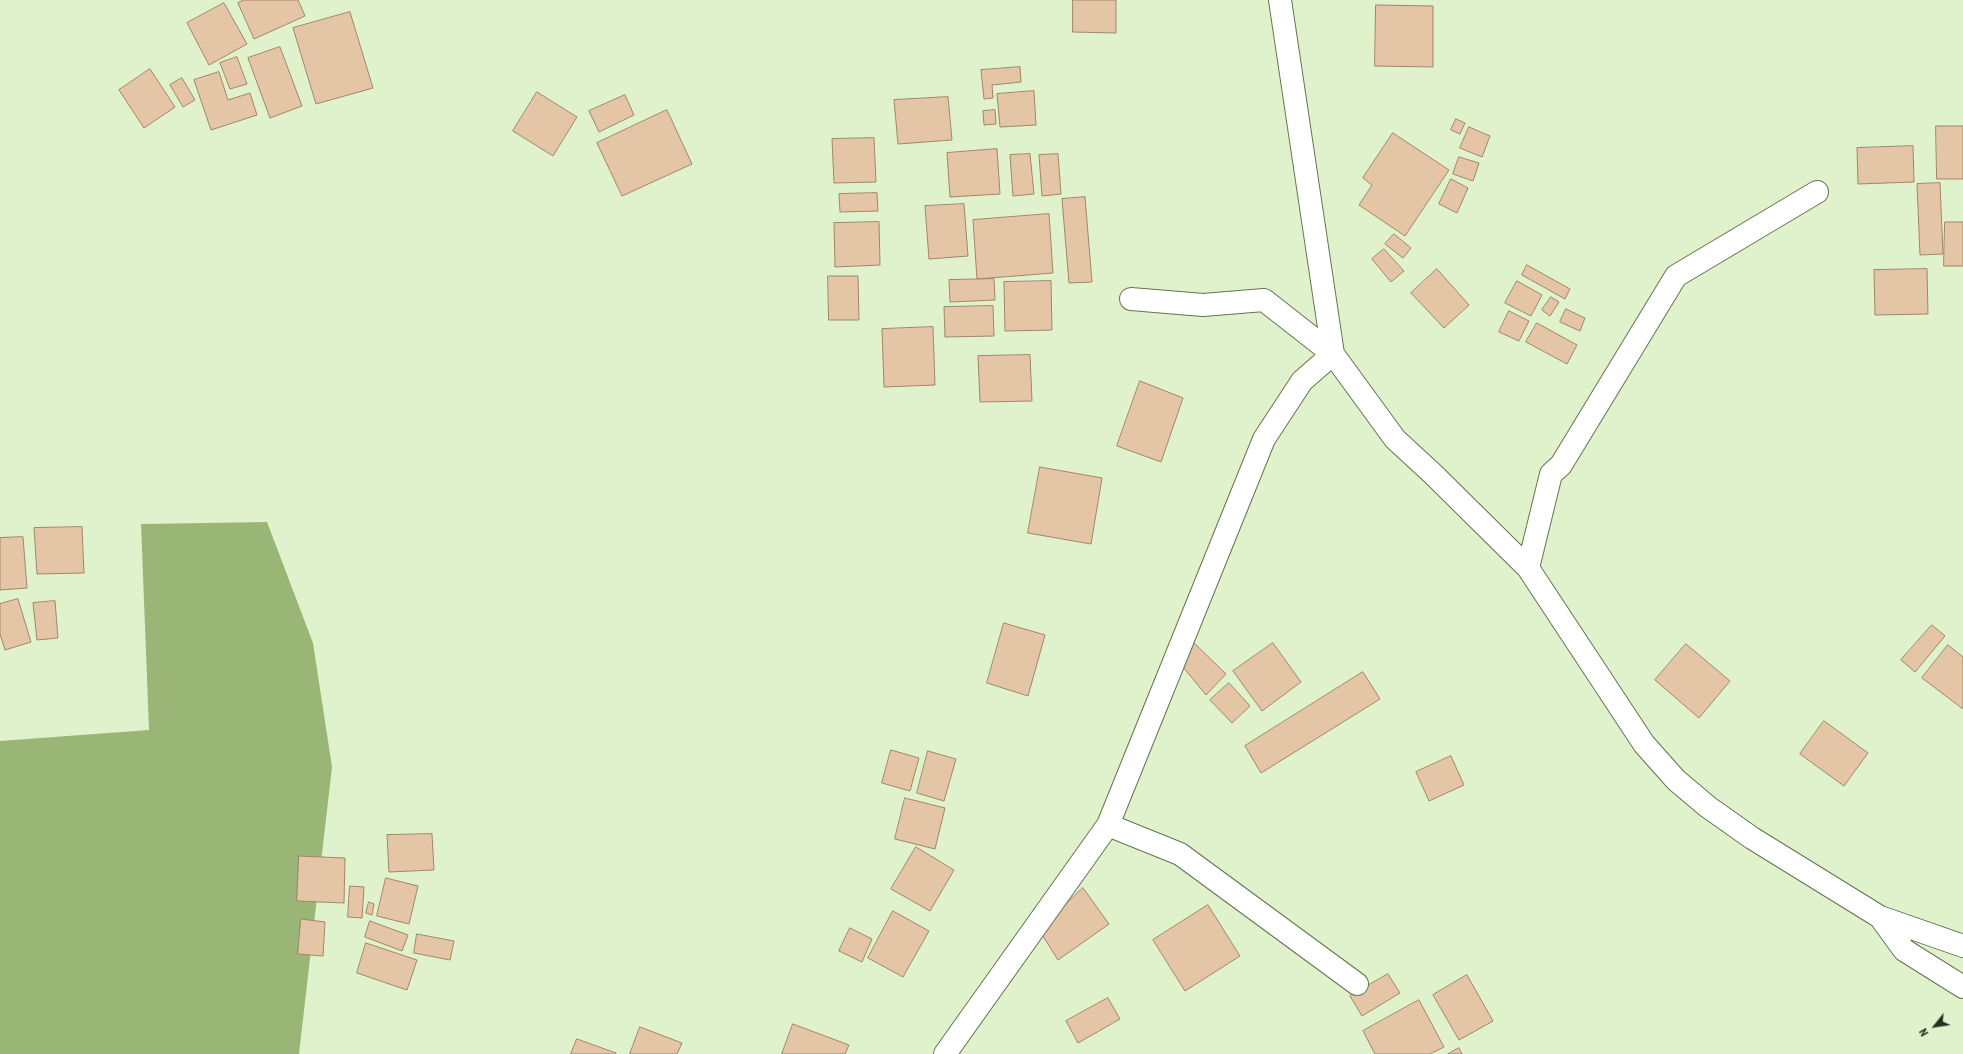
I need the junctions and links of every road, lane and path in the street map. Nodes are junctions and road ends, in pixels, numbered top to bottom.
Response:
1 (1280, 0) edge
2 (1817, 192) dead end
3 (1131, 299) dead end
4 (1333, 354) junction
5 (1528, 568) junction
6 (1108, 825) junction
7 (1880, 917) junction
8 (1963, 946) edge
9 (1357, 984) dead end
10 (1963, 988) edge
11 (945, 1054) edge

1 - 4 street
2 - 5 street
3 - 4 street
4 - 5 street
4 - 6 street
5 - 7 street
6 - 9 street
6 - 11 street
7 - 8 street
7 - 10 street

